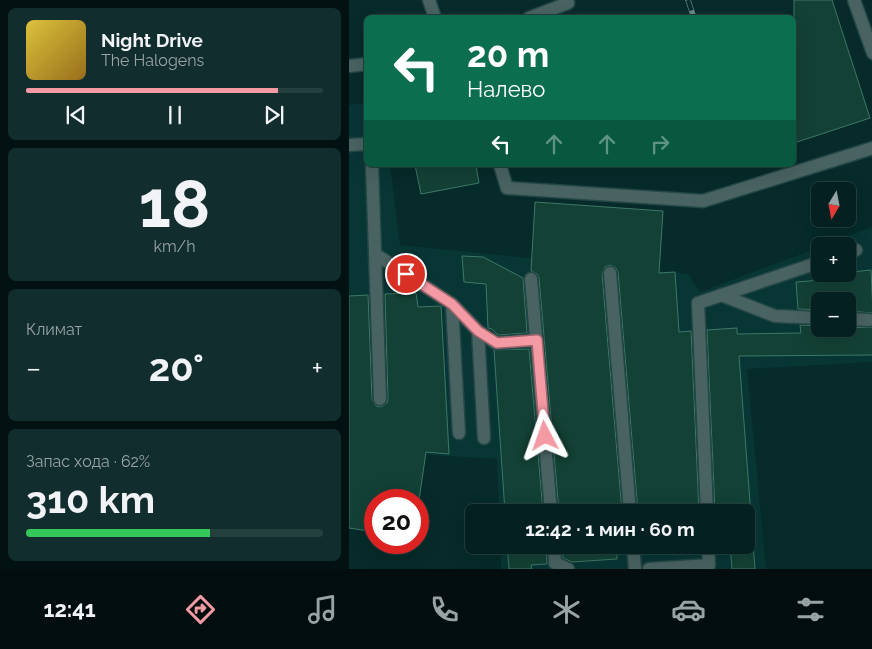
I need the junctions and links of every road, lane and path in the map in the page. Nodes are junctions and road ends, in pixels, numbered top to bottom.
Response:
1 (429, 0) edge
2 (854, 0) edge
3 (568, 3) dead end
4 (434, 15) edge
5 (537, 15) edge
6 (872, 53) edge
7 (364, 64) edge
8 (349, 66) edge
9 (364, 144) edge
10 (349, 145) edge
11 (872, 148) edge
12 (372, 167) edge
13 (502, 167) edge
14 (375, 254) junction
15 (811, 265) edge
16 (610, 273) dead end
17 (531, 279) dead end
18 (721, 296) junction
19 (452, 304) junction
20 (811, 318) edge
21 (856, 319) edge
22 (869, 320) dead end
23 (478, 331) junction
24 (537, 340) junction
25 (380, 399) dead end
26 (459, 433) dead end
27 (484, 438) dead end
28 (550, 504) edge
29 (630, 504) edge
30 (707, 504) edge
31 (554, 554) edge
32 (634, 554) edge
33 (708, 554) edge
34 (569, 569) edge
35 (635, 569) edge
36 (649, 569) edge

1 - 4 lane
2 - 6 lane
3 - 5 lane
7 - 8 lane
9 - 10 lane
11 - 13 lane
12 - 14 lane
14 - 19 lane
14 - 25 lane
15 - 18 lane
16 - 29 lane
17 - 24 lane
18 - 20 lane
18 - 30 lane
19 - 23 lane
19 - 26 lane
21 - 22 lane
23 - 24 lane
23 - 27 lane
24 - 28 lane
31 - 34 lane
32 - 35 lane
33 - 36 lane

